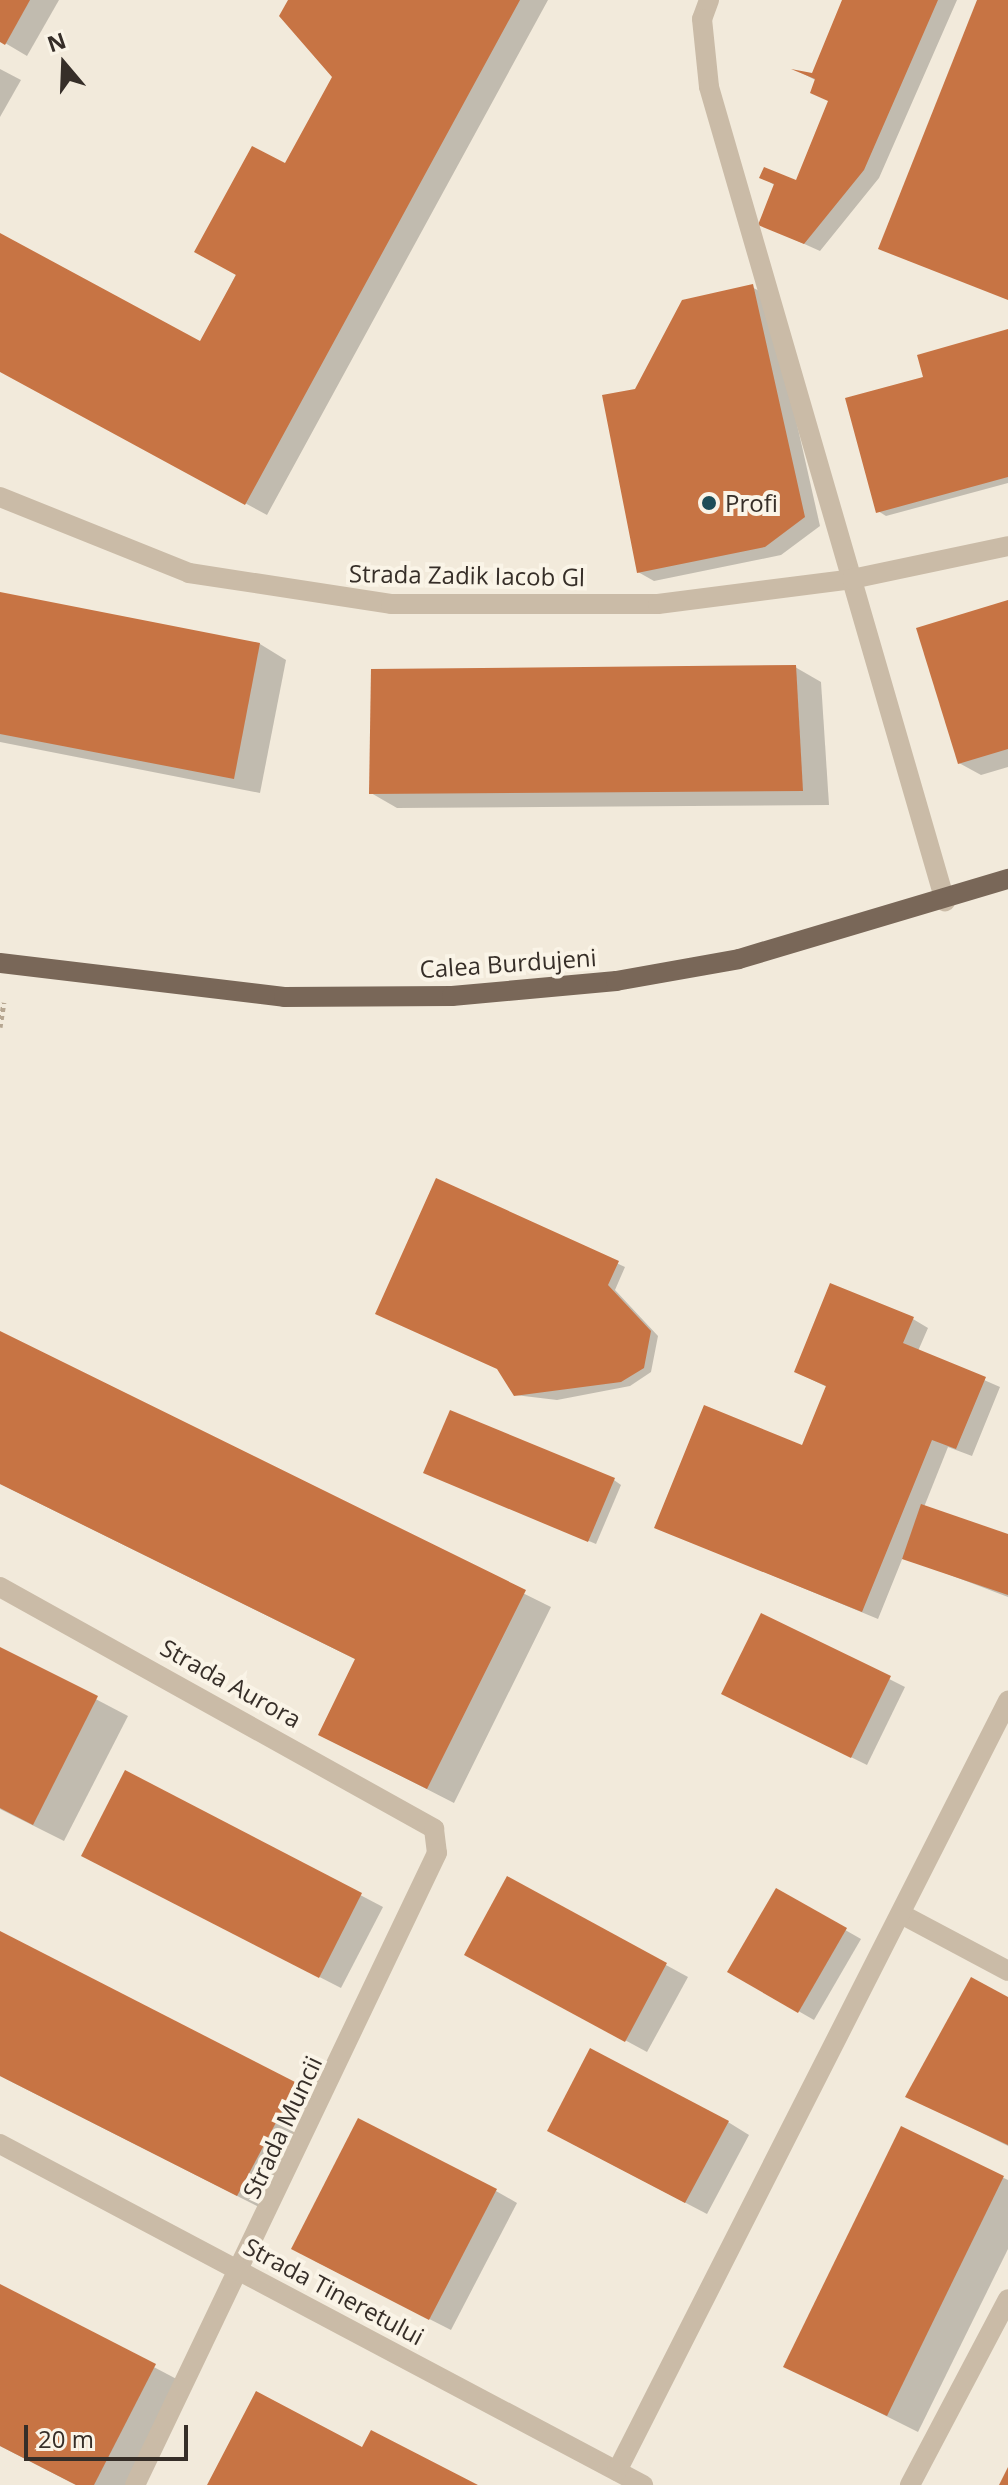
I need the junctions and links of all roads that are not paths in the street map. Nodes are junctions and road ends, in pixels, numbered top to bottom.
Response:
1 (709, 0) edge
2 (0, 497) edge
3 (1008, 546) edge
4 (852, 579) junction
5 (1008, 879) edge
6 (945, 901) junction
7 (0, 963) edge
8 (0, 1587) edge
9 (1008, 1701) edge
10 (434, 1829) joint
11 (901, 1914) junction
12 (1008, 1971) edge
13 (0, 2144) edge
14 (243, 2272) junction
15 (1008, 2299) edge
16 (617, 2471) junction
17 (135, 2485) edge
18 (643, 2485) edge
19 (910, 2485) edge

1 - 4 street
2 - 4 street, Strada Zadik Iacob Gl
3 - 4 street, Strada Zadik Iacob Gl
4 - 6 street
5 - 6 main road, Calea Burdujeni
6 - 7 main road, Calea Burdujeni
8 - 10 street, Strada Aurora
9 - 11 street
10 - 14 street, Strada Muncii
11 - 12 street
11 - 16 street
13 - 14 street, Strada Tineretului
14 - 16 street, Strada Tineretului
14 - 17 street, Strada Muncii
15 - 19 street
16 - 18 street, Strada Tineretului

